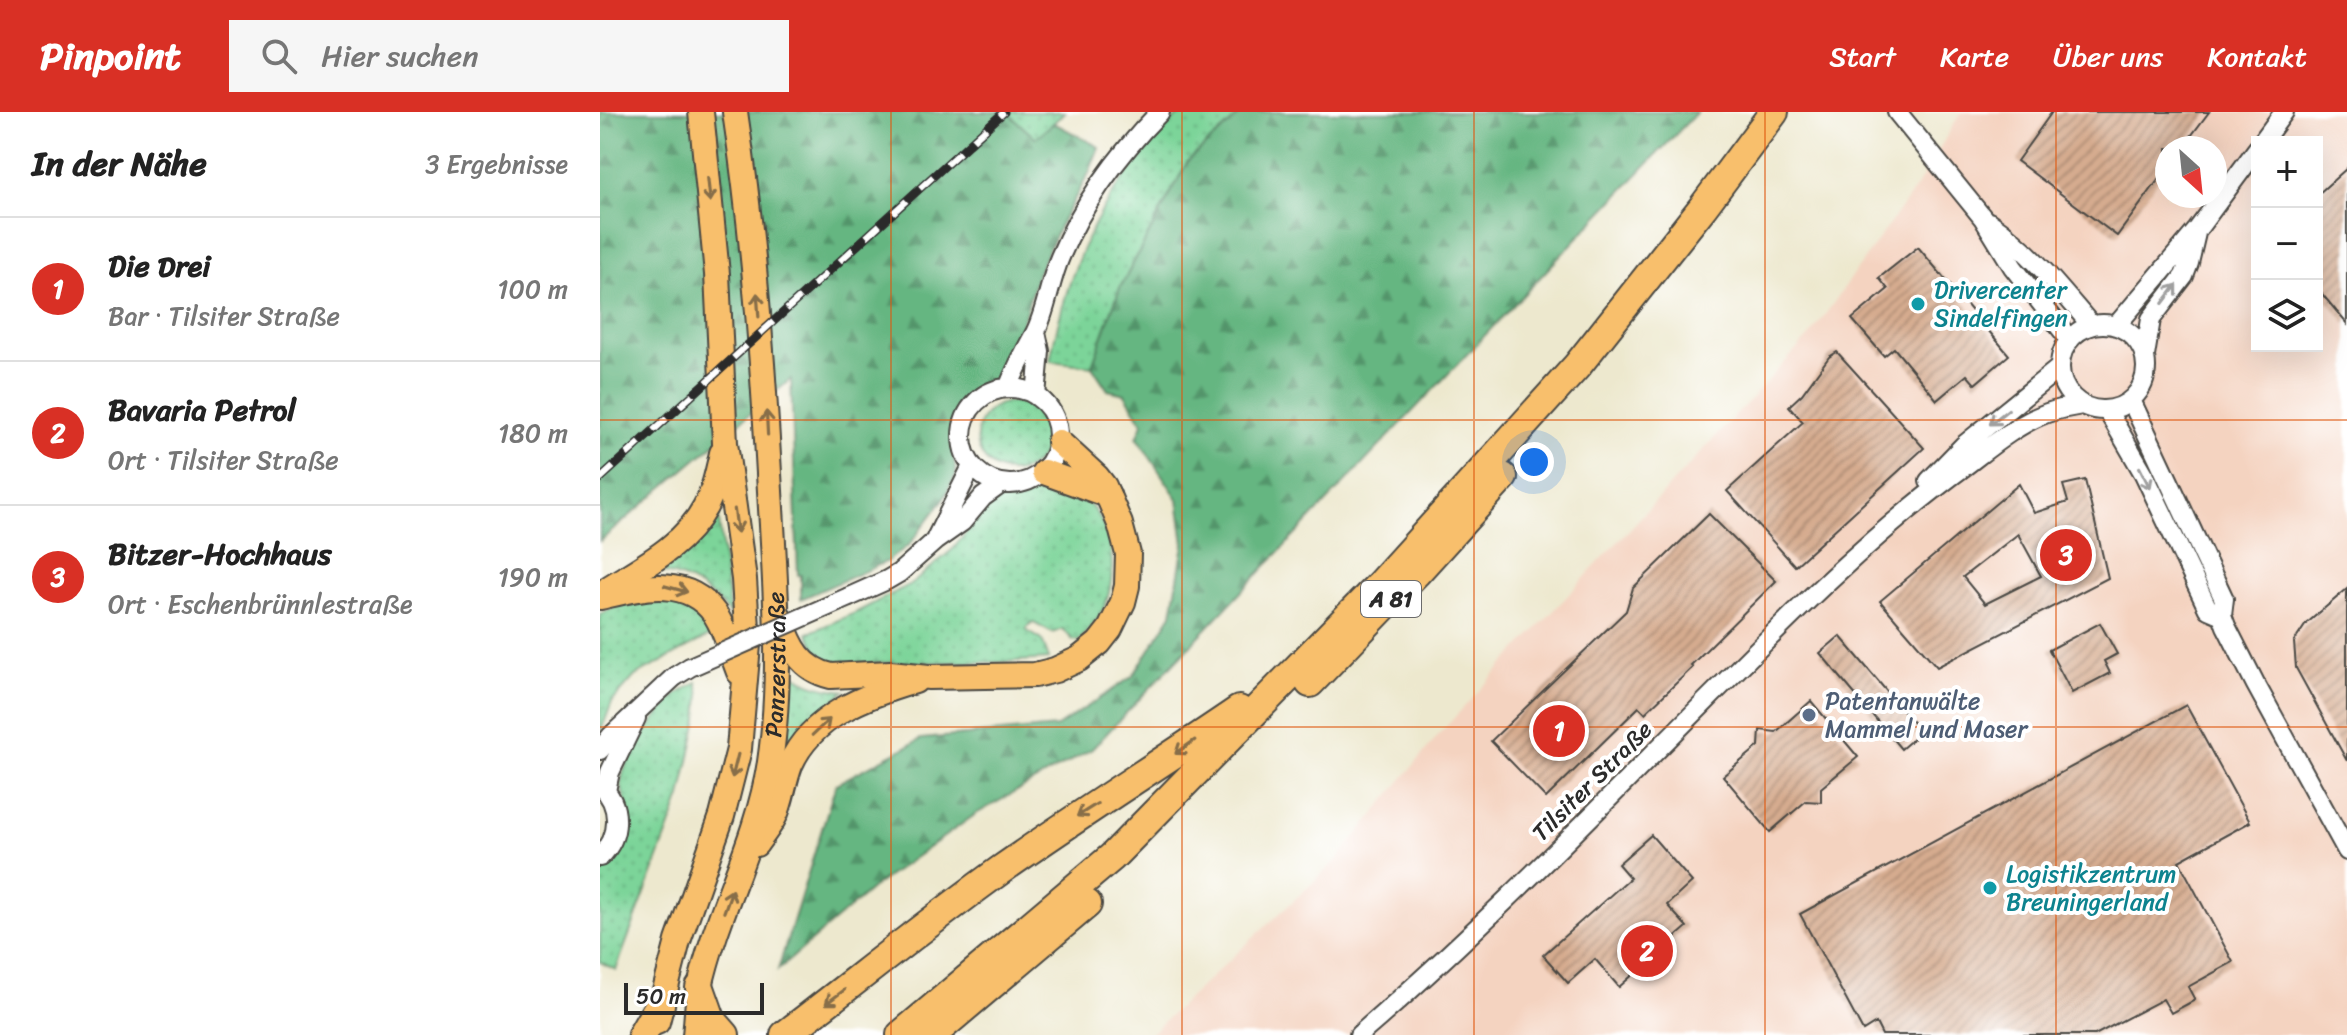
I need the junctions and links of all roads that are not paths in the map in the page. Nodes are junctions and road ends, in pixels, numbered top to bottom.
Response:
1 (701, 112) edge
2 (735, 112) edge
3 (1160, 112) edge
4 (1774, 112) edge
5 (1796, 112) edge
6 (1897, 112) edge
7 (2284, 112) edge
8 (2266, 136) edge
9 (2251, 157) edge
10 (1983, 218) junction
11 (2197, 230) junction
12 (2091, 325) junction
13 (2116, 326) junction
14 (1036, 332) junction
15 (2069, 339) junction
16 (2145, 356) junction
17 (2059, 368) junction
18 (1008, 388) junction
19 (1036, 396) junction
20 (2131, 400) junction
21 (2082, 405) junction
22 (2107, 410) junction
23 (1059, 442) junction
24 (725, 443) junction
25 (972, 466) junction
26 (1044, 472) junction
27 (1001, 484) junction
28 (1108, 495) junction
29 (935, 541) junction
30 (1855, 557) junction
31 (776, 585) junction
32 (600, 595) edge
33 (2222, 615) junction
34 (1295, 671) junction
35 (929, 677) junction
36 (745, 689) junction
37 (640, 709) junction
38 (600, 750) edge
39 (603, 788) edge
40 (2347, 851) edge
41 (600, 857) edge
42 (742, 865) junction
43 (700, 988) junction
44 (660, 1004) junction
45 (642, 1035) edge
46 (655, 1035) edge
47 (695, 1035) edge
48 (725, 1035) edge
49 (785, 1035) edge
50 (901, 1035) edge
51 (932, 1035) edge
52 (1359, 1035) edge

1 -> 24 main road
31 -> 2 main road, Panzerstraße
3 - 14 street
4 - 34 highway, A 81
5 - 51 highway, A 81
6 - 10 street
7 - 8 street
9 - 11 street
10 - 12 street
10 - 15 street
11 - 13 street
16 -> 11 street
12 - 13 street
12 - 15 street
13 - 16 street
14 - 18 street
14 - 19 street
15 - 17 street
16 - 20 street
17 - 21 street
17 -> 30 street, Tilsiter Straße
18 - 19 street
18 - 25 street
19 - 23 street
20 - 22 street
20 - 33 street
21 - 22 street
21 - 30 street, Tilsiter Straße
22 -> 33 street
23 - 26 street
23 - 28 main road
24 - 32 main road
24 -> 36 main road
25 - 27 street
25 - 29 street
26 - 27 street
26 - 28 main road
27 - 29 street
28 - 35 main road
29 - 37 street, bridge
30 - 52 street, Tilsiter Straße
31 - 35 main road
31 - 42 main road, Panzerstraße
32 -> 36 main road
33 - 40 street
34 -> 49 highway
34 - 50 highway, A 81
42 -> 35 main road
36 -> 44 main road
37 - 38 street
37 - 39 street
39 - 41 street
43 -> 42 main road, Panzerstraße
43 - 47 main road
43 - 48 highway
44 - 45 highway
44 - 46 main road

